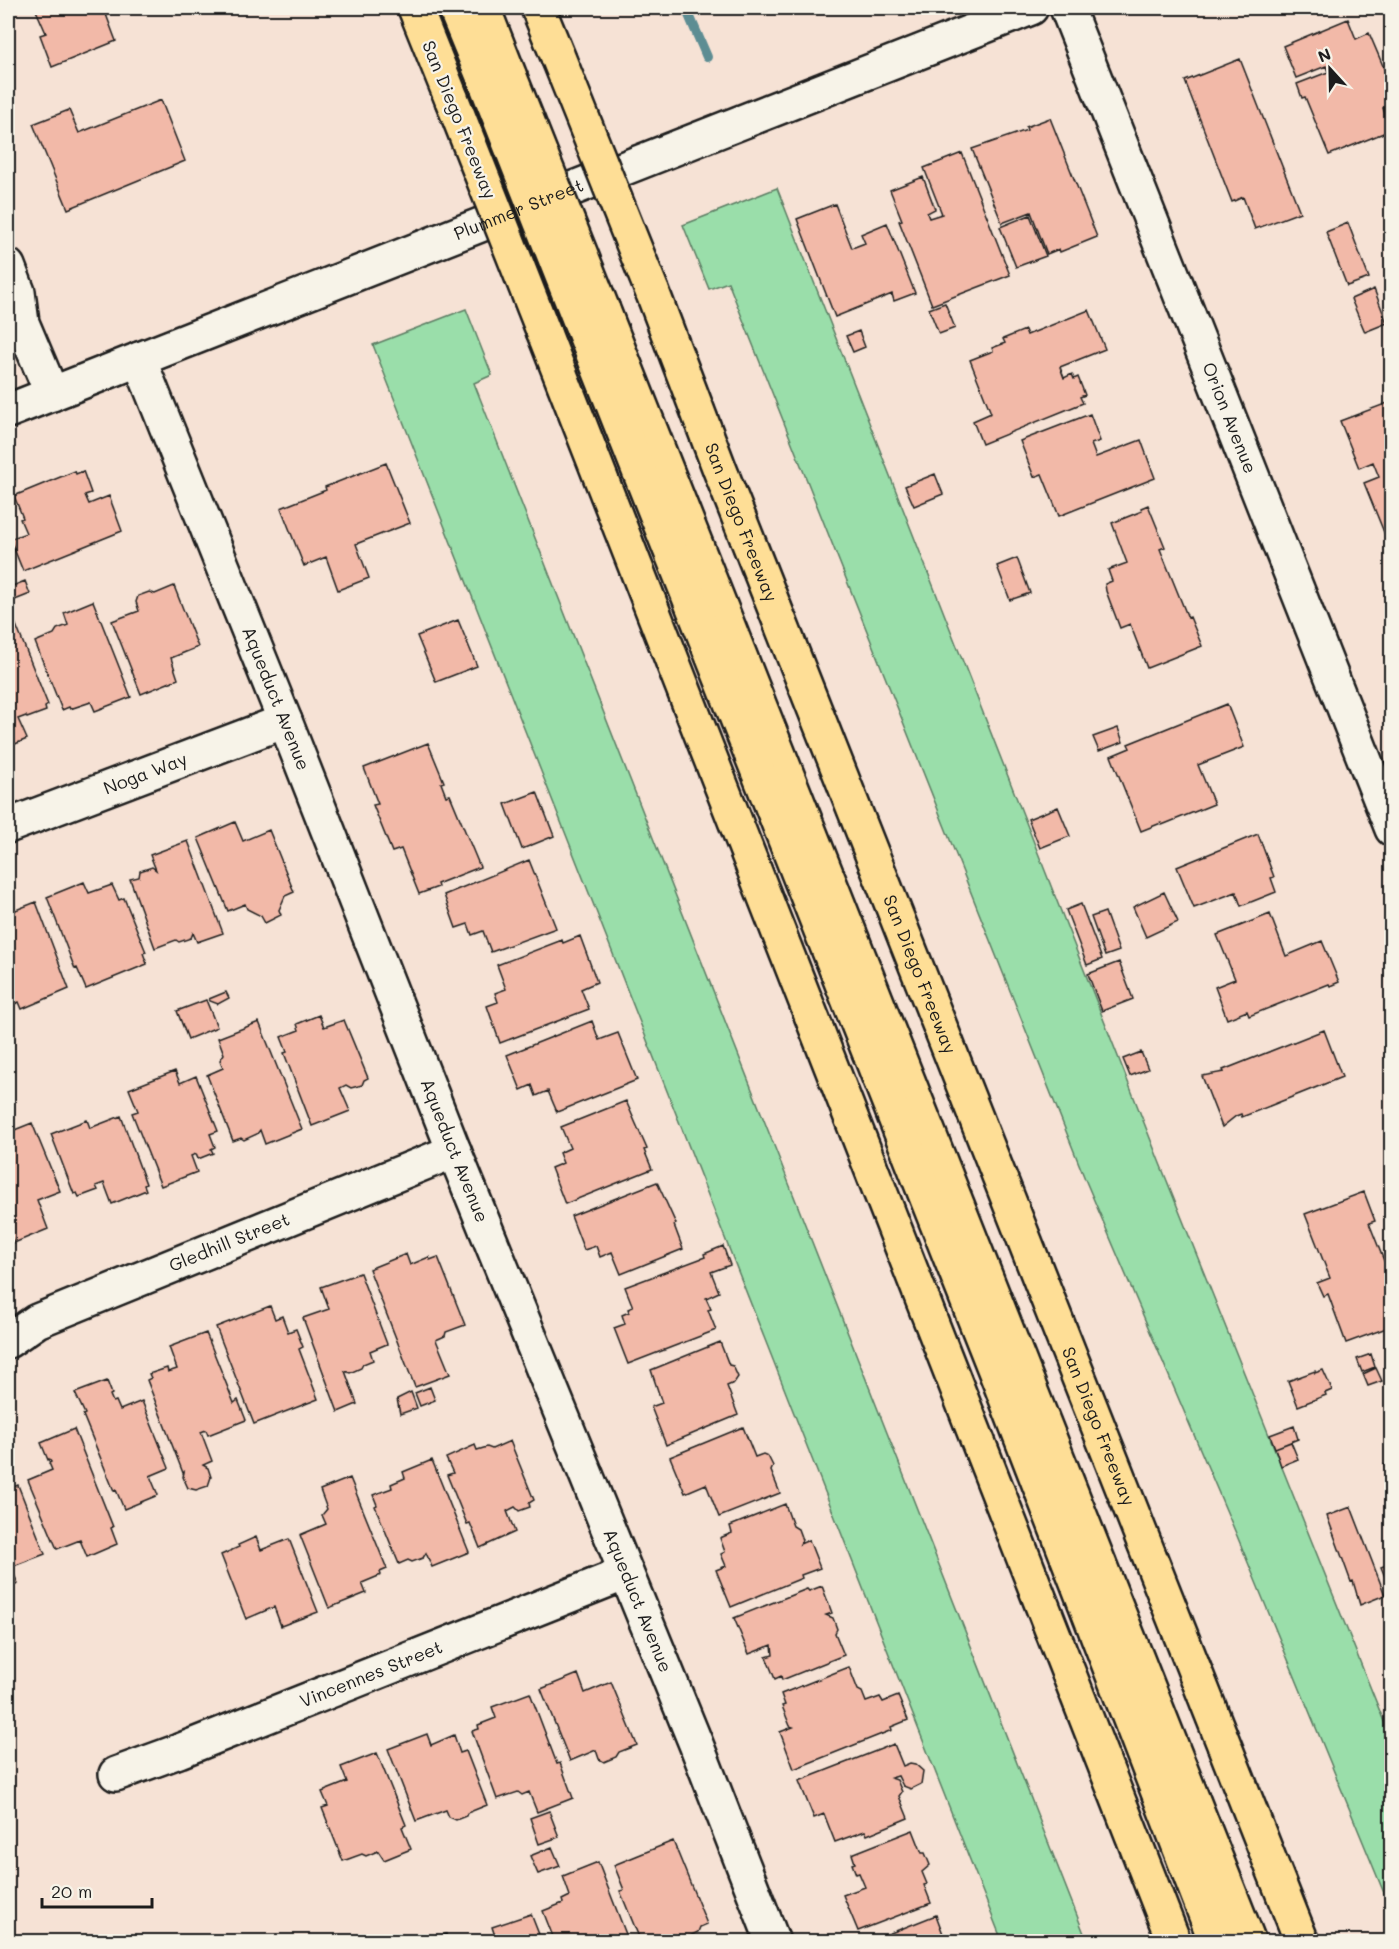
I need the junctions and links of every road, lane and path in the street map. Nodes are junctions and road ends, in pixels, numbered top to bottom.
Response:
1 (415, 8) edge
2 (456, 8) edge
3 (483, 8) edge
4 (538, 8) edge
5 (1031, 8) edge
6 (1067, 8) edge
7 (498, 82) junction
8 (8, 266) edge
9 (591, 315) junction
10 (139, 359) junction
11 (52, 394) junction
12 (8, 411) edge
13 (285, 721) junction
14 (8, 826) edge
15 (1392, 828) edge
16 (454, 1151) junction
17 (8, 1341) edge
18 (626, 1573) junction
19 (116, 1774) dead end
20 (773, 1941) edge
21 (1174, 1941) edge
22 (1216, 1941) edge
23 (1249, 1941) edge
24 (1302, 1941) edge

1 - 21 highway, San Diego Freeway, bridge
2 - 7 highway
3 - 7 highway
4 - 24 highway, San Diego Freeway, bridge
5 - 10 street, Plummer Street
6 - 15 street, Orion Avenue
7 - 9 highway, bridge
8 - 11 street
9 - 22 highway
9 - 23 highway
10 - 11 street, Plummer Street
10 - 13 street, Aqueduct Avenue
11 - 12 street, Plummer Street
13 - 14 street, Noga Way
13 - 16 street, Aqueduct Avenue
16 - 17 street, Gledhill Street
16 - 18 street, Aqueduct Avenue
18 - 19 street, Vincennes Street
18 - 20 street, Aqueduct Avenue

